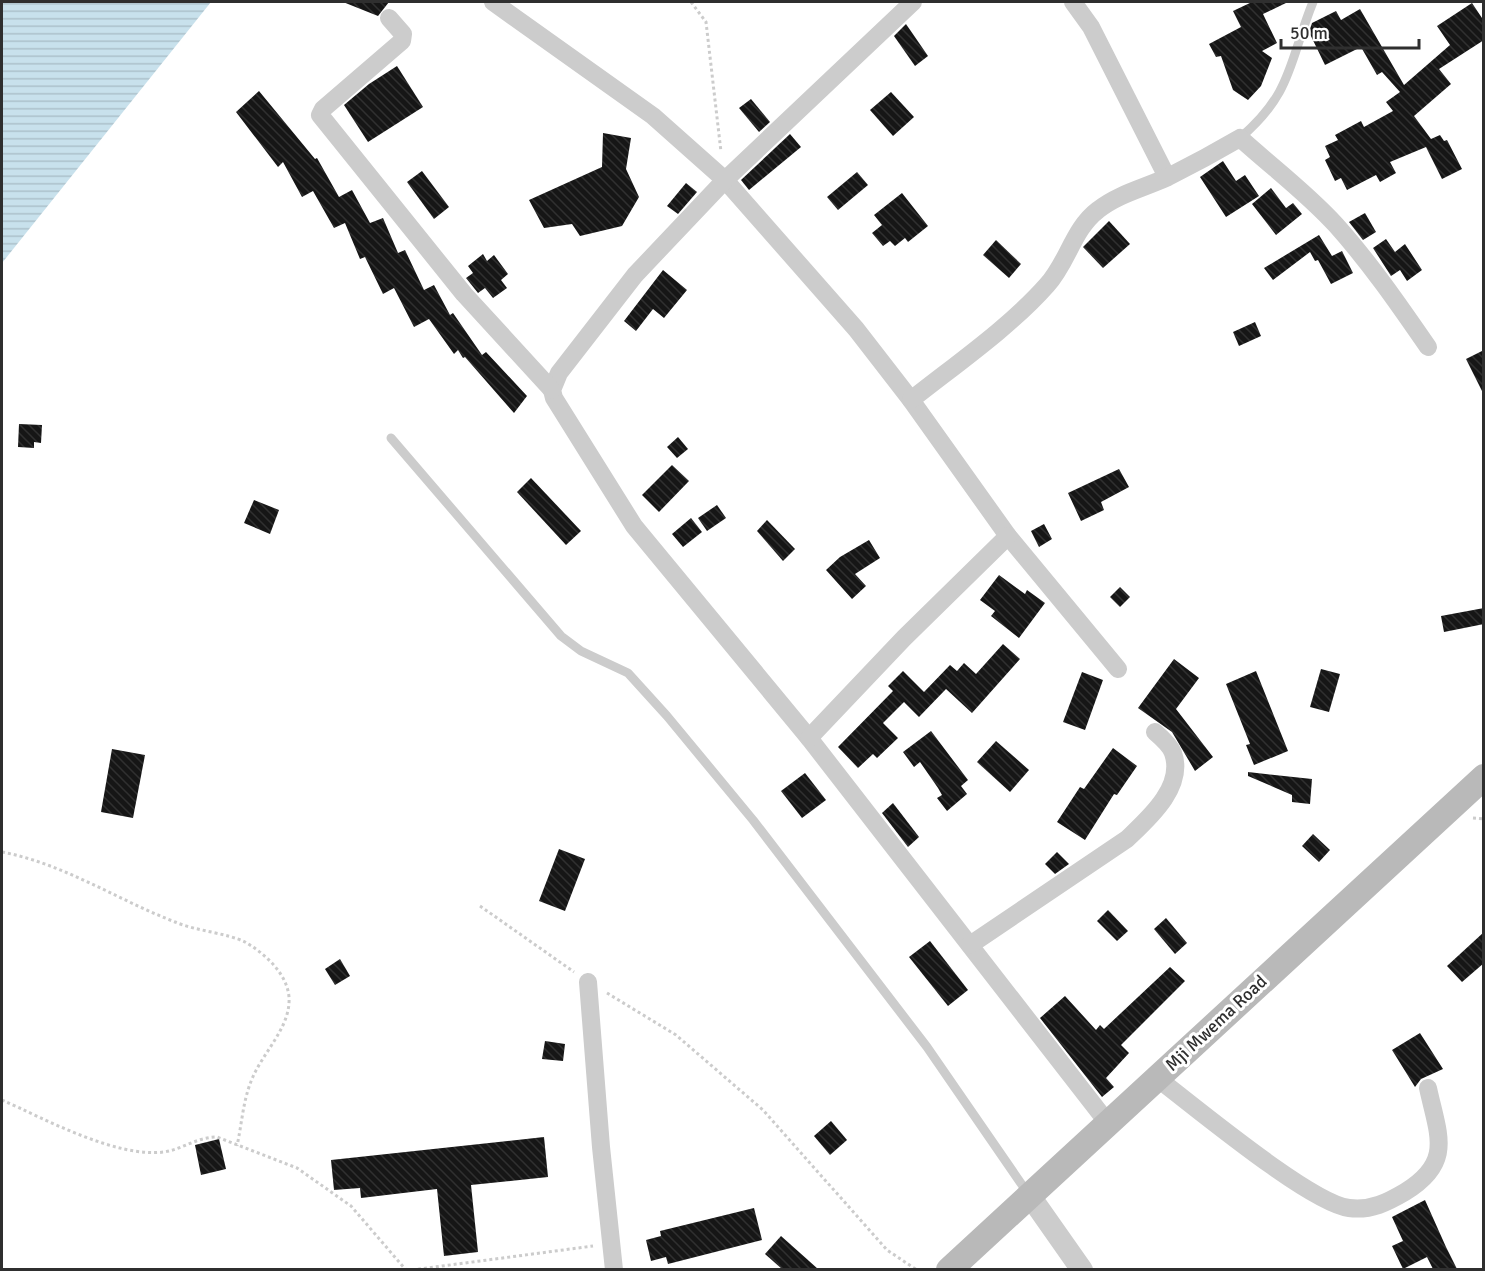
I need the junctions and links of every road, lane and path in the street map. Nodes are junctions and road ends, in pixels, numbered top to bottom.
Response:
1 (493, 2) edge
2 (691, 2) edge
3 (914, 2) edge
4 (1073, 2) edge
5 (1313, 2) edge
6 (389, 18) dead end
7 (1240, 138) junction
8 (1167, 177) junction
9 (725, 180) junction
10 (1428, 347) dead end
11 (552, 390) junction
12 (911, 400) junction
13 (391, 438) dead end
14 (1008, 536) junction
15 (1118, 669) dead end
16 (1155, 732) dead end
17 (809, 738) junction
18 (1484, 777) edge
19 (2, 852) edge
20 (480, 906) dead end
21 (970, 945) junction
22 (588, 982) junction
23 (1156, 1078) junction
24 (1428, 1088) dead end
25 (2, 1100) edge
26 (1107, 1122) junction
27 (237, 1146) junction
28 (1030, 1196) junction
29 (610, 1244) junction
30 (406, 1269) edge
31 (412, 1269) edge
32 (614, 1269) edge
33 (917, 1269) edge
34 (949, 1269) edge
35 (1082, 1269) edge

1 - 9 street
2 - 9 path
3 - 9 street
4 - 8 street
5 - 7 lane
6 - 11 street
7 - 8 street
7 - 10 street
8 - 12 street
9 - 11 street
9 - 12 street
11 - 17 street
12 - 14 street
13 - 28 lane
14 - 15 street
14 - 17 street
16 - 21 street
17 - 21 street
18 - 23 main road, Mji Mwema Road
19 - 27 path
20 - 22 path
21 - 26 street
22 - 29 street
22 - 33 path
23 - 24 street
23 - 26 main road, Mji Mwema Road
25 - 27 path
26 - 28 main road, Mji Mwema Road
27 - 30 path
28 - 34 main road, Mji Mwema Road
28 - 35 street
29 - 31 path
29 - 32 street

